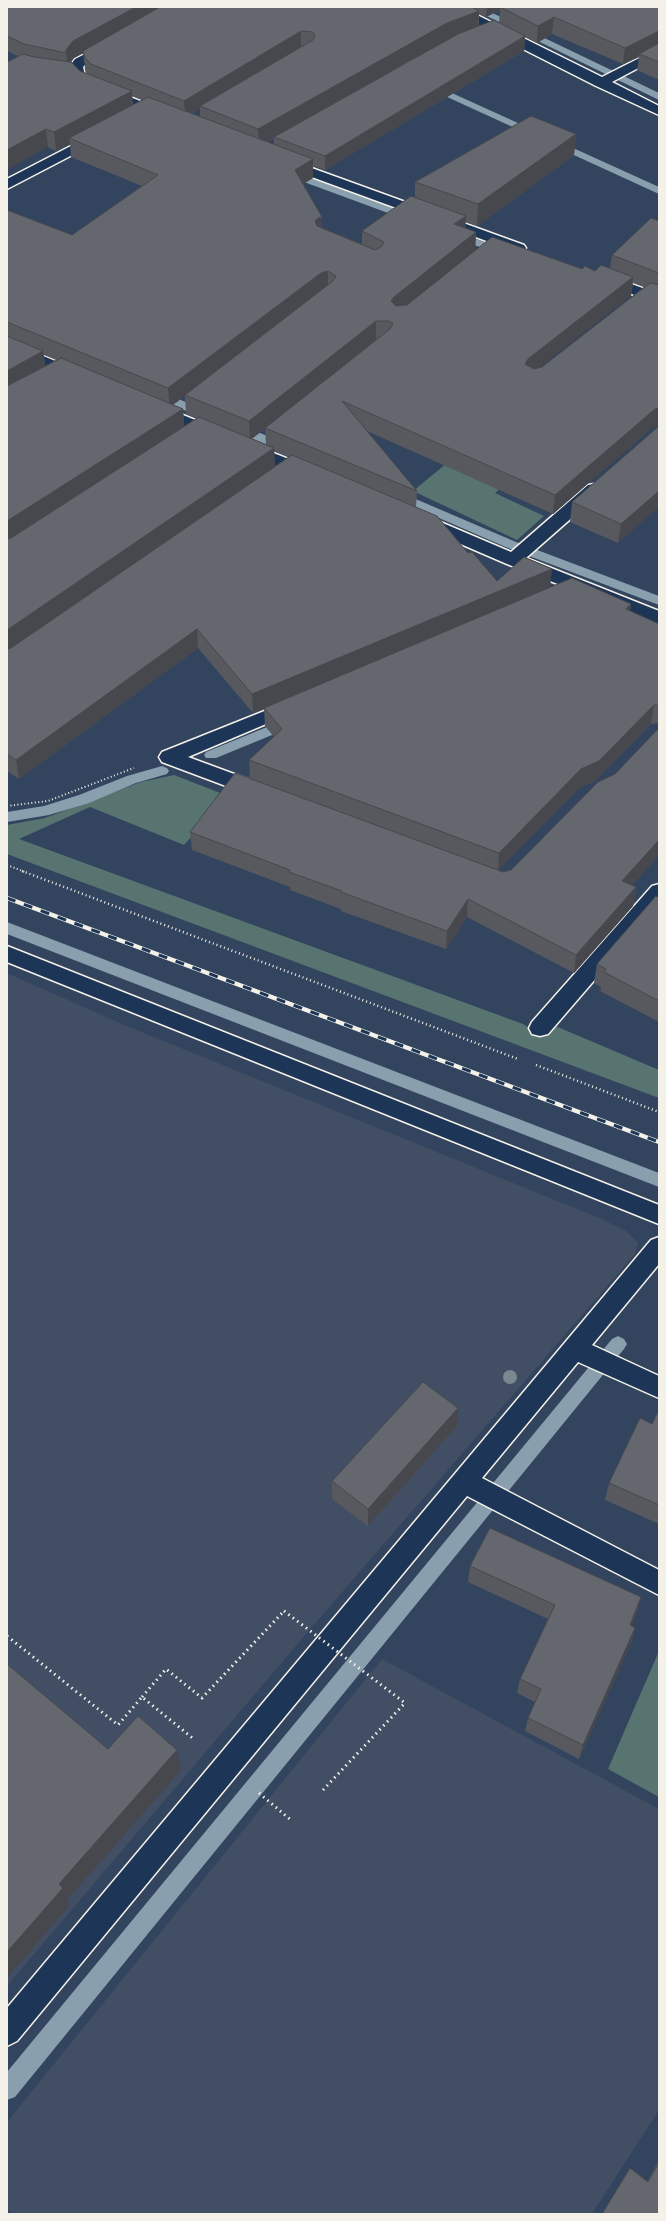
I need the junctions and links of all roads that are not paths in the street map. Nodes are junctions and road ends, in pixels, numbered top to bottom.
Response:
1 (451, 7) edge
2 (494, 22) junction
3 (476, 36) edge
4 (120, 40) edge
5 (659, 52) edge
6 (64, 74) edge
7 (78, 76) junction
8 (609, 79) junction
9 (659, 111) edge
10 (174, 119) edge
11 (110, 130) edge
12 (267, 156) edge
13 (7, 185) edge
14 (535, 254) edge
15 (593, 276) edge
16 (644, 299) edge
17 (7, 346) edge
18 (92, 382) edge
19 (143, 403) edge
20 (290, 466) junction
21 (319, 478) edge
22 (271, 479) edge
23 (606, 479) edge
24 (413, 517) edge
25 (521, 553) junction
26 (579, 587) junction
27 (558, 595) edge
28 (659, 618) edge
29 (309, 699) edge
30 (272, 796) edge
31 (659, 891) edge
32 (7, 954) edge
33 (540, 1028) dead end
34 (659, 1215) edge
35 (659, 1247) edge
36 (583, 1352) junction
37 (659, 1387) edge
38 (471, 1485) junction
39 (659, 1583) edge
40 (7, 2031) edge

1 - 2 street
2 - 3 street
2 - 8 street
4 - 7 street
5 - 8 street
6 - 7 street
7 - 10 street
8 - 9 street
11 - 13 street
12 - 14 street
15 - 16 street
17 - 18 street
19 - 20 street
20 - 21 street
20 - 22 street
23 - 25 street
24 - 25 street
25 - 26 street
26 - 27 street
26 - 28 street
29 - 30 street
31 - 33 street
32 - 34 street
35 - 36 street
36 - 37 street
36 - 38 street
38 - 39 street
38 - 40 street

